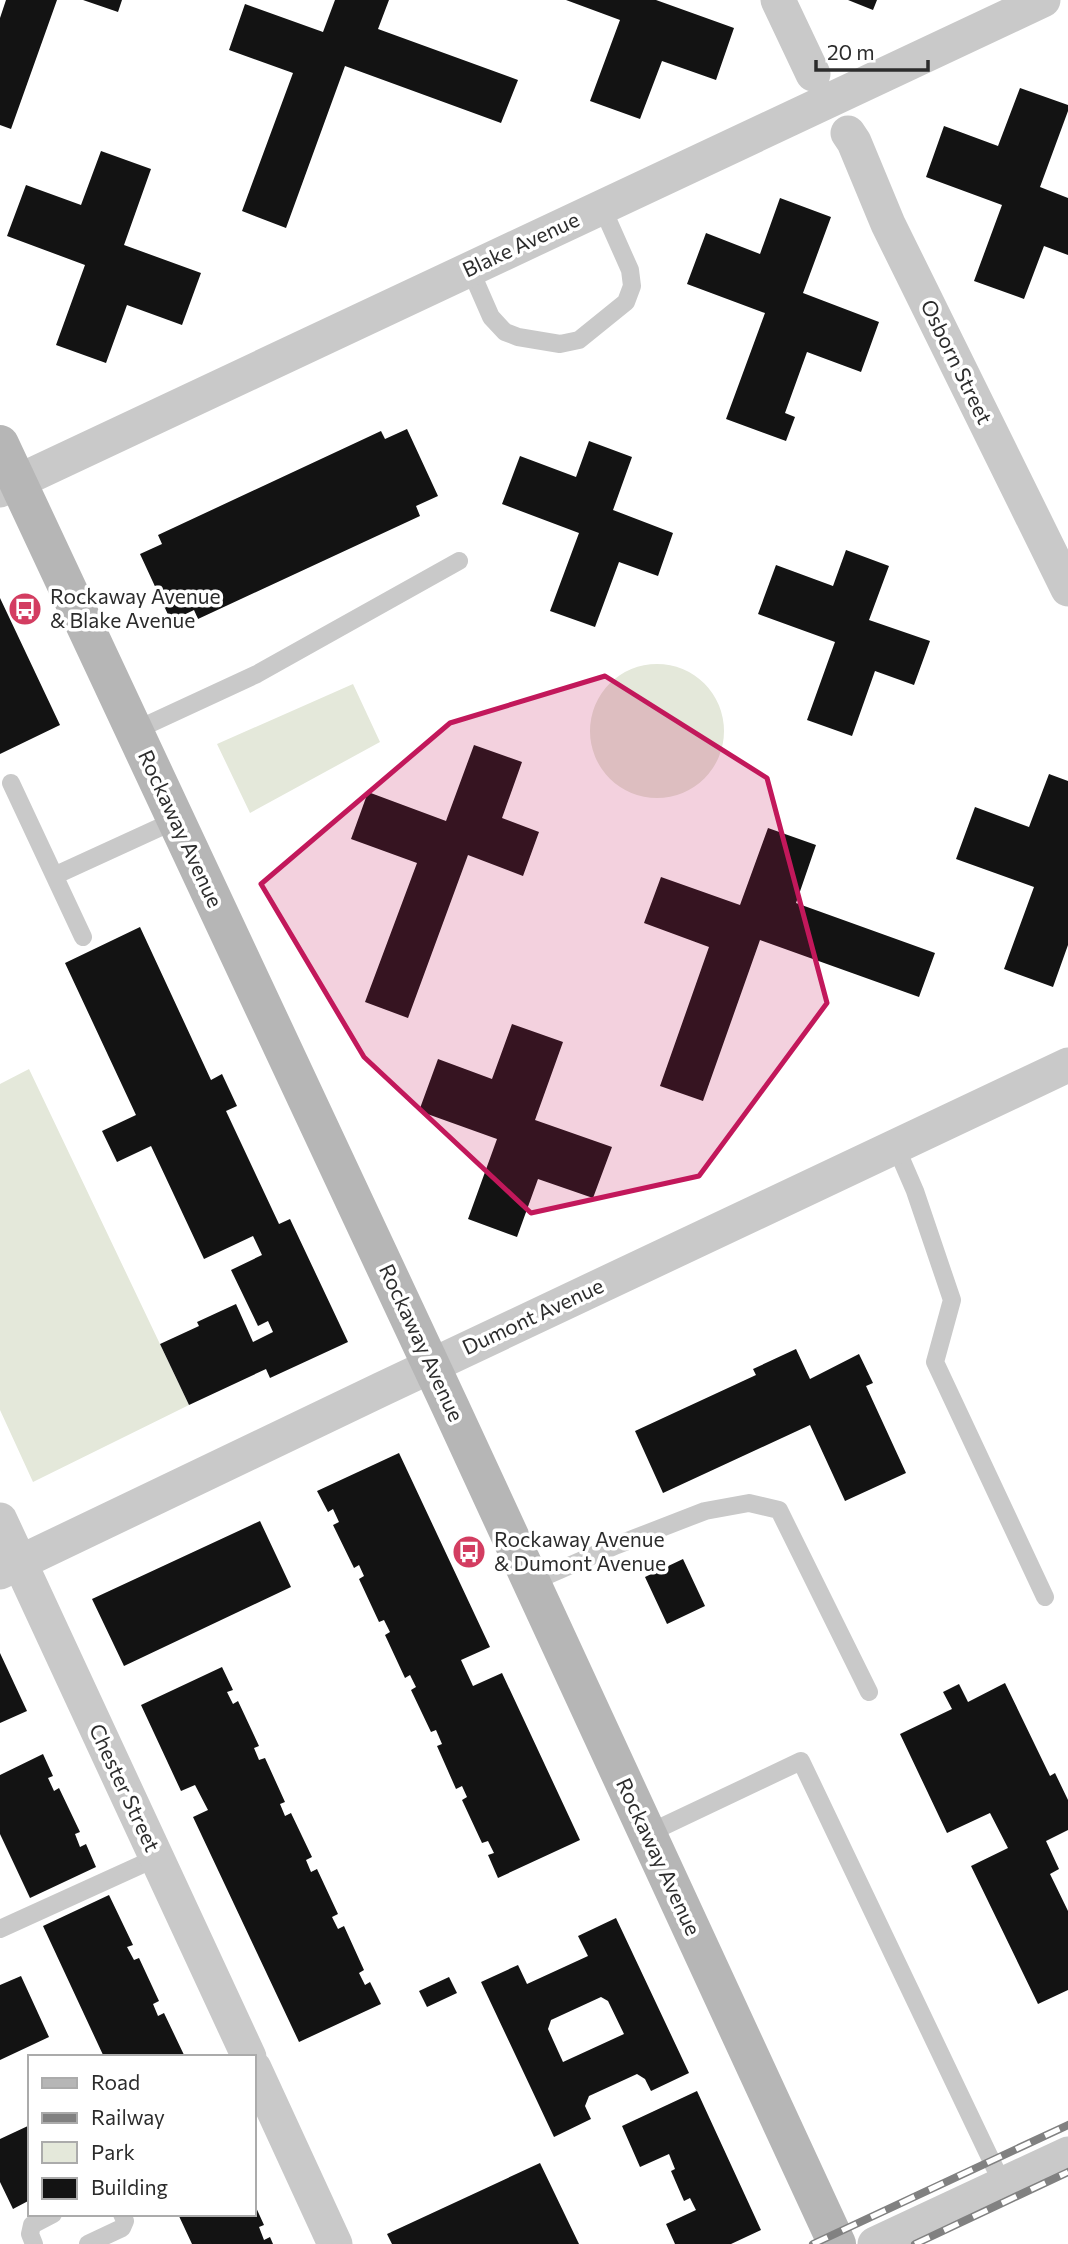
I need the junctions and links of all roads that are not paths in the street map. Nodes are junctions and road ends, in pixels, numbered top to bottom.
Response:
1 (778, 0) edge
2 (1043, 0) edge
3 (813, 74) dead end
4 (848, 133) dead end
5 (602, 207) junction
6 (470, 269) junction
7 (0, 444) edge
8 (9, 486) edge
9 (458, 561) dead end
10 (1068, 590) edge
11 (134, 731) junction
12 (12, 783) dead end
13 (176, 820) junction
14 (55, 875) junction
15 (83, 937) dead end
16 (1068, 1065) edge
17 (896, 1147) junction
18 (431, 1366) junction
19 (0, 1520) edge
20 (10, 1568) edge
21 (532, 1582) junction
22 (1045, 1597) dead end
23 (869, 1692) dead end
24 (647, 1834) junction
25 (156, 1858) junction
26 (0, 1929) edge
27 (248, 2055) edge
28 (256, 2072) edge
29 (1068, 2154) edge
30 (1003, 2185) junction
31 (49, 2216) edge
32 (123, 2216) edge
33 (34, 2244) edge
34 (88, 2244) edge
35 (335, 2244) edge
36 (836, 2244) edge
37 (875, 2244) edge

1 - 3 street
2 - 5 street, Blake Avenue
4 - 10 street, Osborn Street
5 - 6 street, Blake Avenue
5 - 6 lane
6 - 8 street, Blake Avenue
7 - 8 street, Rockaway Avenue
8 - 11 street, Rockaway Avenue
9 - 11 lane
11 - 13 street, Rockaway Avenue
12 - 14 lane
13 - 14 lane
13 - 18 street, Rockaway Avenue
14 - 15 lane
16 - 17 street, Dumont Avenue
17 - 18 street, Dumont Avenue
17 - 22 lane
18 - 20 street, Dumont Avenue
18 - 21 street, Rockaway Avenue
19 - 20 street, Chester Street
20 - 25 street, Chester Street
21 - 23 lane
21 - 24 street, Rockaway Avenue
24 - 30 lane
24 - 36 street, Rockaway Avenue
25 - 26 lane
25 - 27 street, Chester Street
28 - 35 street
29 - 30 street
30 - 37 street
31 - 33 lane
32 - 34 lane

